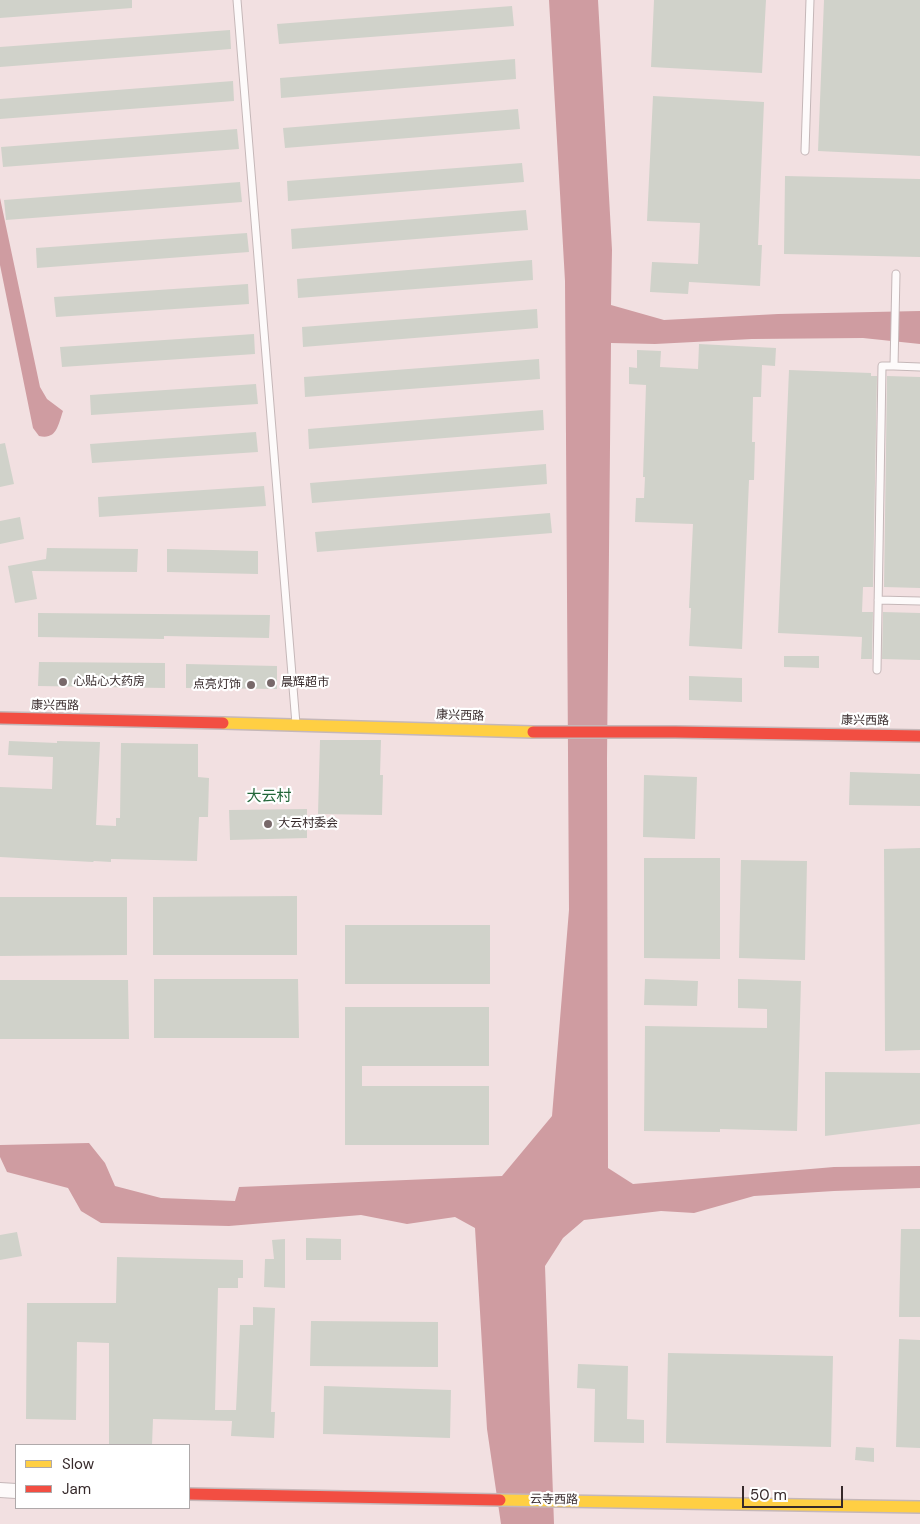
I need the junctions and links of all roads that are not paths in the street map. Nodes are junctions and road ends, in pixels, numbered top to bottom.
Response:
1 (236, 0) edge
2 (810, 0) edge
3 (805, 151) dead end
4 (896, 274) dead end
5 (894, 366) junction
6 (920, 367) edge
7 (878, 600) junction
8 (920, 601) edge
9 (877, 670) dead end
10 (0, 718) edge
11 (296, 724) junction
12 (920, 736) edge
13 (0, 1490) edge
14 (15, 1491) edge
15 (190, 1494) edge
16 (920, 1507) edge

1 - 11 lane
2 - 3 lane
4 - 5 lane
5 - 6 lane
5 - 7 lane
7 - 8 lane
7 - 9 lane
10 - 11 street, 康兴西路
11 - 12 street, 康兴西路
13 - 14 street
15 - 16 street, 云寺西路

